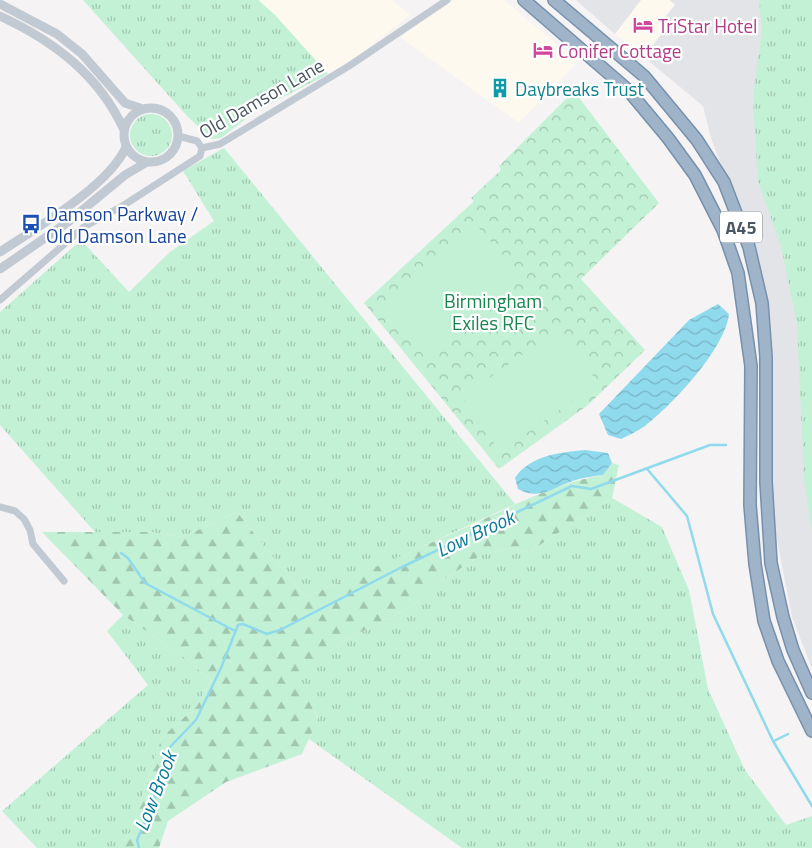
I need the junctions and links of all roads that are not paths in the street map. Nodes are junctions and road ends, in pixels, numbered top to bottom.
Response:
1 (448, 0) edge
2 (524, 0) edge
3 (554, 0) edge
4 (0, 4) edge
5 (0, 16) edge
6 (143, 109) junction
7 (124, 130) junction
8 (178, 136) junction
9 (126, 147) junction
10 (202, 148) junction
11 (147, 162) junction
12 (0, 252) edge
13 (0, 269) edge
14 (0, 300) edge
15 (0, 507) edge
16 (64, 581) dead end
17 (812, 693) edge
18 (812, 731) edge

1 - 10 street, Old Damson Lane
2 - 18 highway, A45
3 - 17 highway, A45
4 - 6 street
5 - 7 street
6 - 7 street
6 - 8 street
7 - 9 street
8 - 10 street
8 - 11 street
9 - 11 street
9 - 12 street
10 - 14 street, Old Damson Lane
11 - 13 street
15 - 16 street

